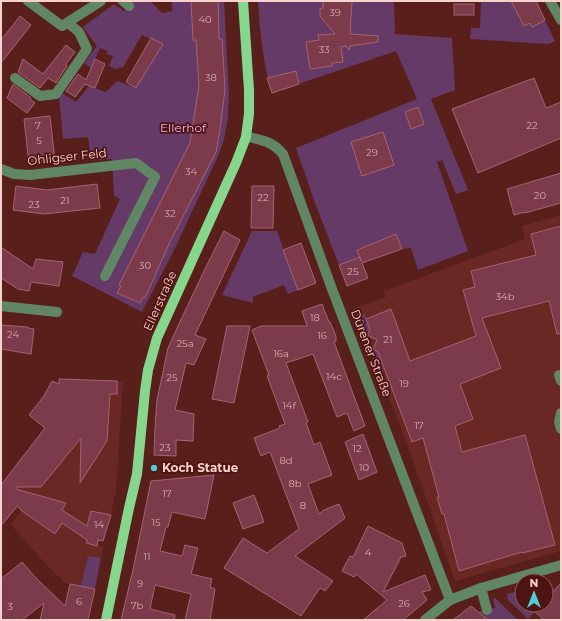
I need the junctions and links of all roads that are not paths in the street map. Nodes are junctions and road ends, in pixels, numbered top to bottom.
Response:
1 (28, 1) edge
2 (101, 1) edge
3 (242, 1) edge
4 (550, 1) edge
5 (561, 20) edge
6 (68, 23) junction
7 (15, 78) dead end
8 (246, 137) junction
9 (1, 170) edge
10 (105, 276) dead end
11 (1, 306) edge
12 (57, 312) dead end
13 (561, 412) edge
14 (561, 429) edge
15 (561, 565) edge
16 (481, 588) junction
17 (450, 600) junction
18 (487, 610) dead end
19 (106, 620) edge
20 (425, 620) edge

1 - 6 street
2 - 6 street
3 - 8 main road, Ellerstraße
4 - 5 street
6 - 7 street
8 - 17 street, Dürener Straße
8 - 19 main road, Ellerstraße
9 - 10 street, Ohligser Feld
11 - 12 street
13 - 14 street
15 - 16 street
16 - 17 street
16 - 18 street
17 - 20 street

